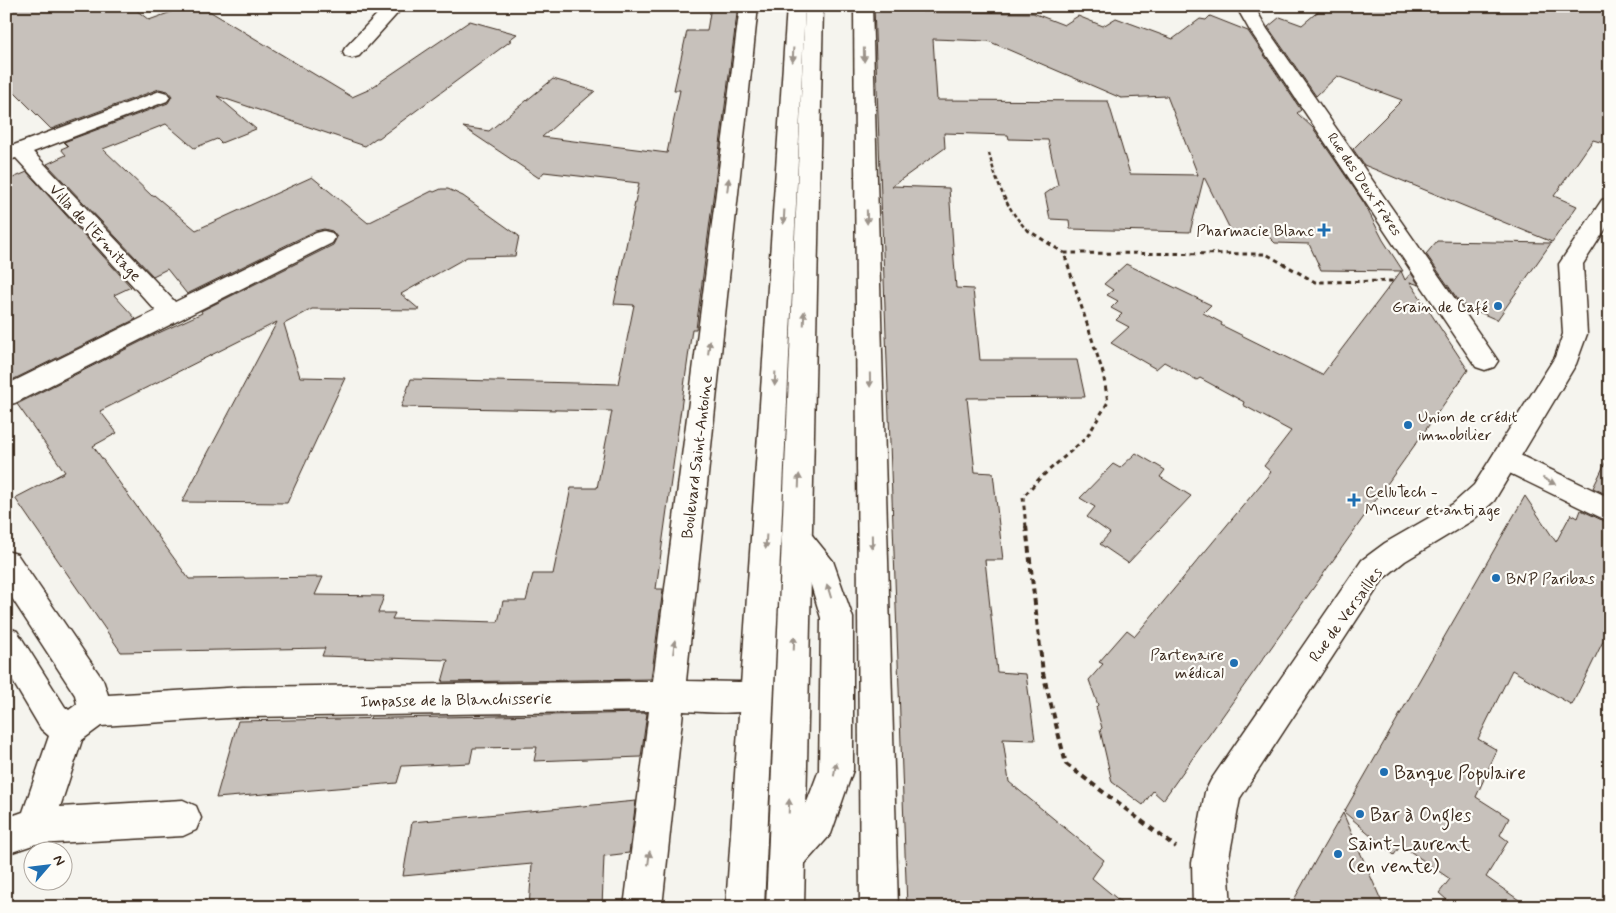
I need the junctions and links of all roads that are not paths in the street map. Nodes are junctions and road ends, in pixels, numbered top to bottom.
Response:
1 (395, 6) edge
2 (749, 6) edge
3 (796, 6) edge
4 (814, 6) edge
5 (863, 6) edge
6 (1245, 6) edge
7 (352, 52) dead end
8 (160, 97) dead end
9 (13, 153) edge
10 (1610, 205) edge
11 (324, 238) dead end
12 (171, 313) junction
13 (1485, 361) dead end
14 (6, 396) edge
15 (1505, 459) junction
16 (1610, 512) edge
17 (798, 538) junction
18 (6, 563) edge
19 (6, 642) edge
20 (757, 695) junction
21 (669, 696) junction
22 (82, 720) junction
23 (183, 818) dead end
24 (21, 831) edge
25 (787, 856) junction
26 (643, 907) edge
27 (745, 907) edge
28 (785, 907) edge
29 (879, 907) edge
30 (1212, 907) edge

1 - 7 street
21 -> 2 street, Boulevard Saint-Antoine
3 -> 20 street
17 -> 4 street
5 -> 29 street
6 - 13 street, Rue des Deux Frères
8 - 9 street, Villa de l'Ermitage
9 - 12 street, Villa de l'Ermitage
10 - 15 street, Rue de Versailles
11 - 12 street
12 - 14 street
15 -> 16 street
15 - 30 street, Rue de Versailles
25 -> 17 street
25 -> 17 street
18 - 22 street
19 - 22 street
20 - 21 street, Impasse de la Blanchisserie
20 - 27 street
21 - 22 street, Impasse de la Blanchisserie
26 -> 21 street, Boulevard Saint-Antoine
22 - 24 street
23 - 24 street
25 - 28 street

